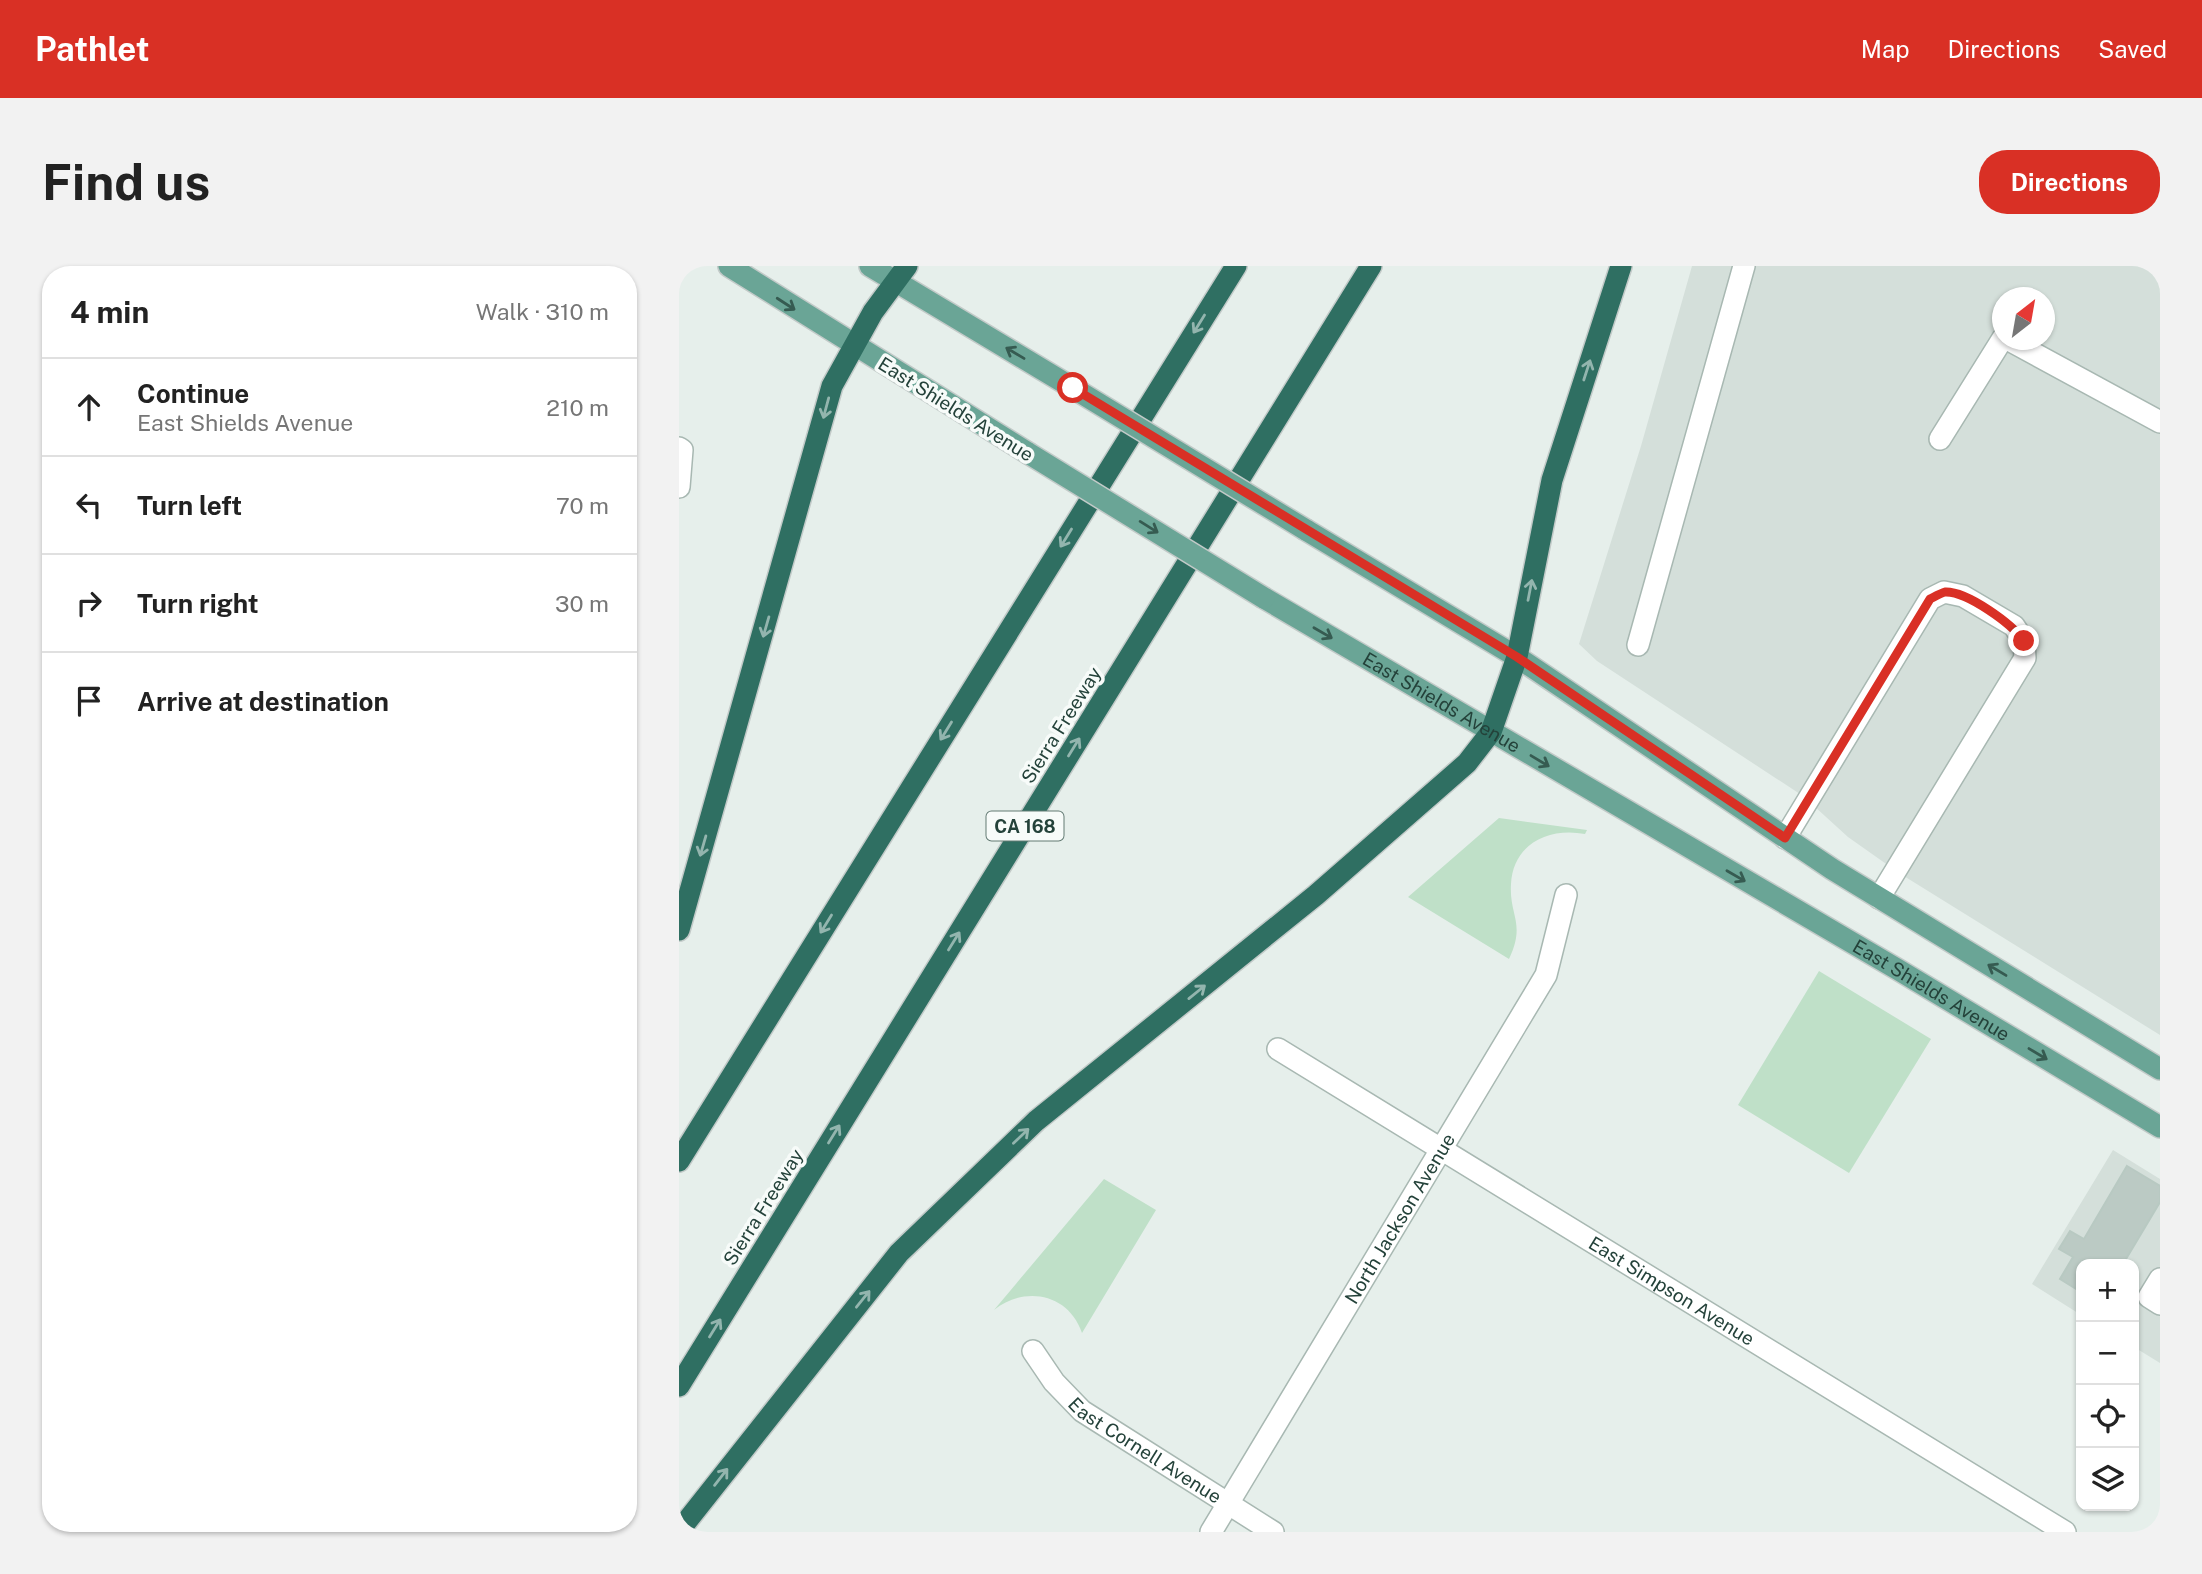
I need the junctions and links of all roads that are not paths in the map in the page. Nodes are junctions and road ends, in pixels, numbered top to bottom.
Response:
1 (730, 266) edge
2 (870, 266) edge
3 (1235, 266) edge
4 (1371, 266) edge
5 (1621, 266) edge
6 (1744, 266) edge
7 (901, 273) edge
8 (853, 345) junction
9 (1996, 350) edge
10 (2027, 350) edge
11 (2160, 422) edge
12 (1940, 439) dead end
13 (679, 448) edge
14 (679, 487) edge
15 (1638, 645) dead end
16 (1517, 657) junction
17 (1492, 732) junction
18 (1785, 838) junction
19 (1566, 895) dead end
20 (1879, 898) junction
21 (679, 930) edge
22 (1278, 1049) dead end
23 (2159, 1065) edge
24 (2160, 1127) edge
25 (1443, 1151) junction
26 (679, 1161) edge
27 (2160, 1279) edge
28 (2160, 1304) edge
29 (1033, 1351) dead end
30 (679, 1386) edge
31 (1228, 1505) junction
32 (679, 1531) edge
33 (1211, 1532) edge
34 (1273, 1532) edge
35 (2066, 1532) edge

1 -> 8 main road, East Shields Avenue
2 - 7 main road
3 -> 26 highway
30 -> 4 highway, Sierra Freeway / CA 168
16 -> 5 highway
6 - 15 street
7 - 8 highway
16 -> 7 main road, bridge
8 -> 17 main road, East Shields Avenue, bridge
8 -> 21 highway
9 - 12 street
10 - 11 street
13 - 14 street
16 - 17 highway
16 - 18 main road
17 -> 24 main road, East Shields Avenue
32 -> 17 highway
18 - 20 main road
18 - 20 street
19 - 25 street, North Jackson Avenue
23 -> 20 main road
22 - 25 street, East Simpson Avenue
25 - 31 street, North Jackson Avenue
25 - 35 street, East Simpson Avenue
27 - 28 street
29 - 31 street, East Cornell Avenue
31 - 33 street, North Jackson Avenue
31 - 34 street, East Cornell Avenue

